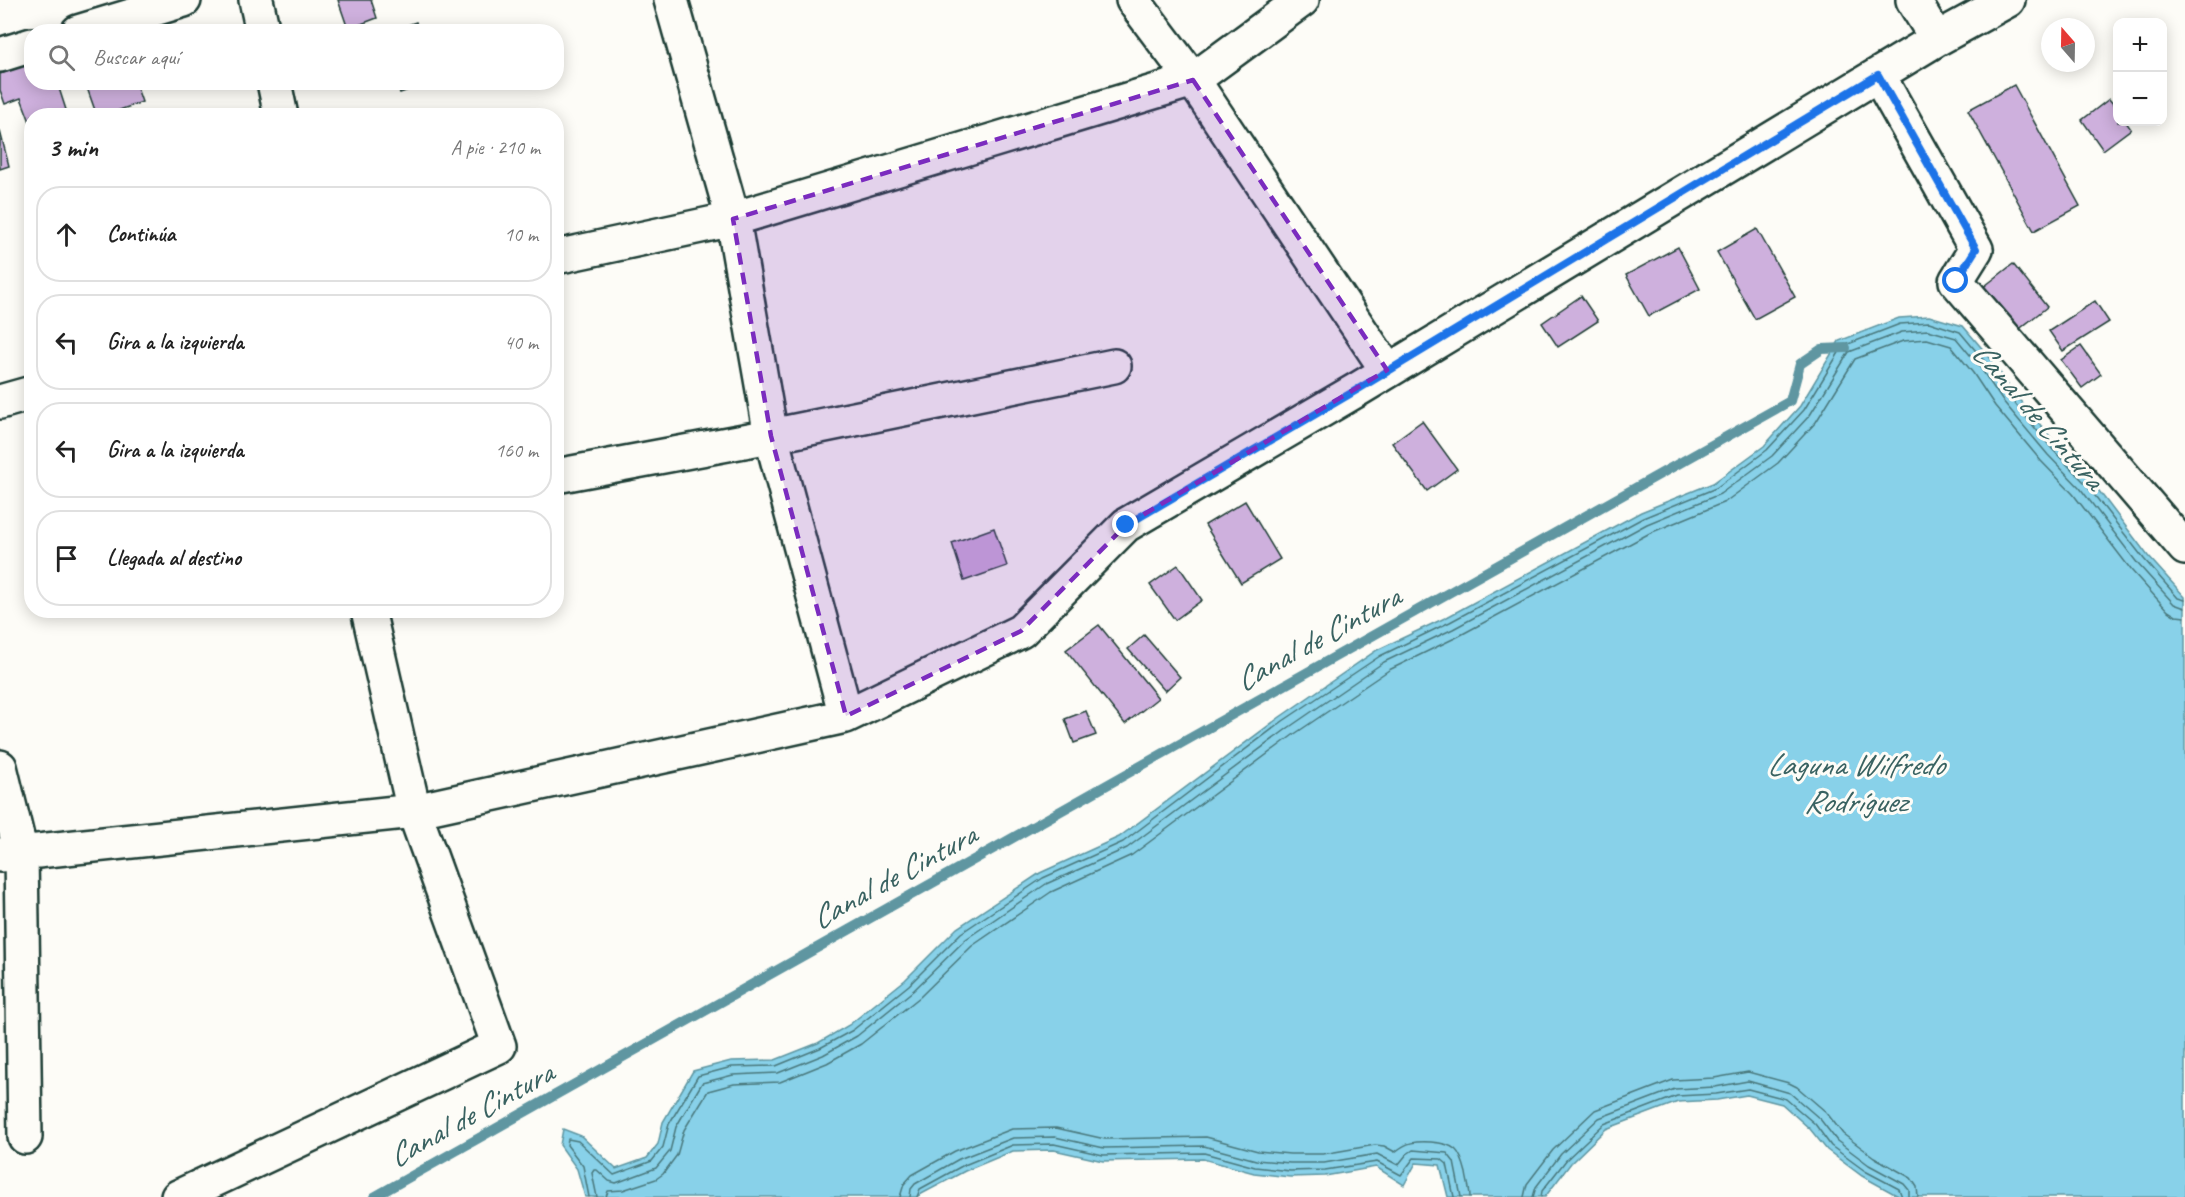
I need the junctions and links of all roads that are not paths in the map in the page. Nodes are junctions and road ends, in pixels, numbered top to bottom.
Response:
1 (184, 0) edge
2 (256, 0) edge
3 (671, 0) edge
4 (1133, 0) edge
5 (1302, 0) edge
6 (1913, 0) edge
7 (2008, 0) edge
8 (104, 24) edge
9 (260, 24) edge
10 (1937, 39) junction
11 (24, 48) edge
12 (0, 55) edge
13 (1878, 75) junction
14 (1193, 80) junction
15 (276, 90) edge
16 (279, 108) edge
17 (733, 219) junction
18 (564, 255) edge
19 (1114, 366) dead end
20 (1387, 370) junction
21 (24, 395) edge
22 (0, 402) edge
23 (771, 436) junction
24 (564, 475) edge
25 (2185, 548) edge
26 (370, 618) edge
27 (846, 716) junction
28 (0, 767) edge
29 (414, 811) junction
30 (11, 854) edge
31 (25, 1137) dead end
32 (178, 1197) edge

1 - 8 street
2 - 9 street
3 - 17 street
4 - 14 street
5 - 14 street
6 - 10 street
7 - 10 street
10 - 13 street
11 - 12 street
13 - 20 street
13 - 25 street
14 - 17 street
14 - 20 street
15 - 16 street
17 - 18 street
17 - 23 street
19 - 23 street
20 - 27 street
21 - 22 street
23 - 24 street
23 - 27 street
26 - 29 street
27 - 29 street
28 - 30 street
29 - 30 street
29 - 32 street
30 - 31 street

